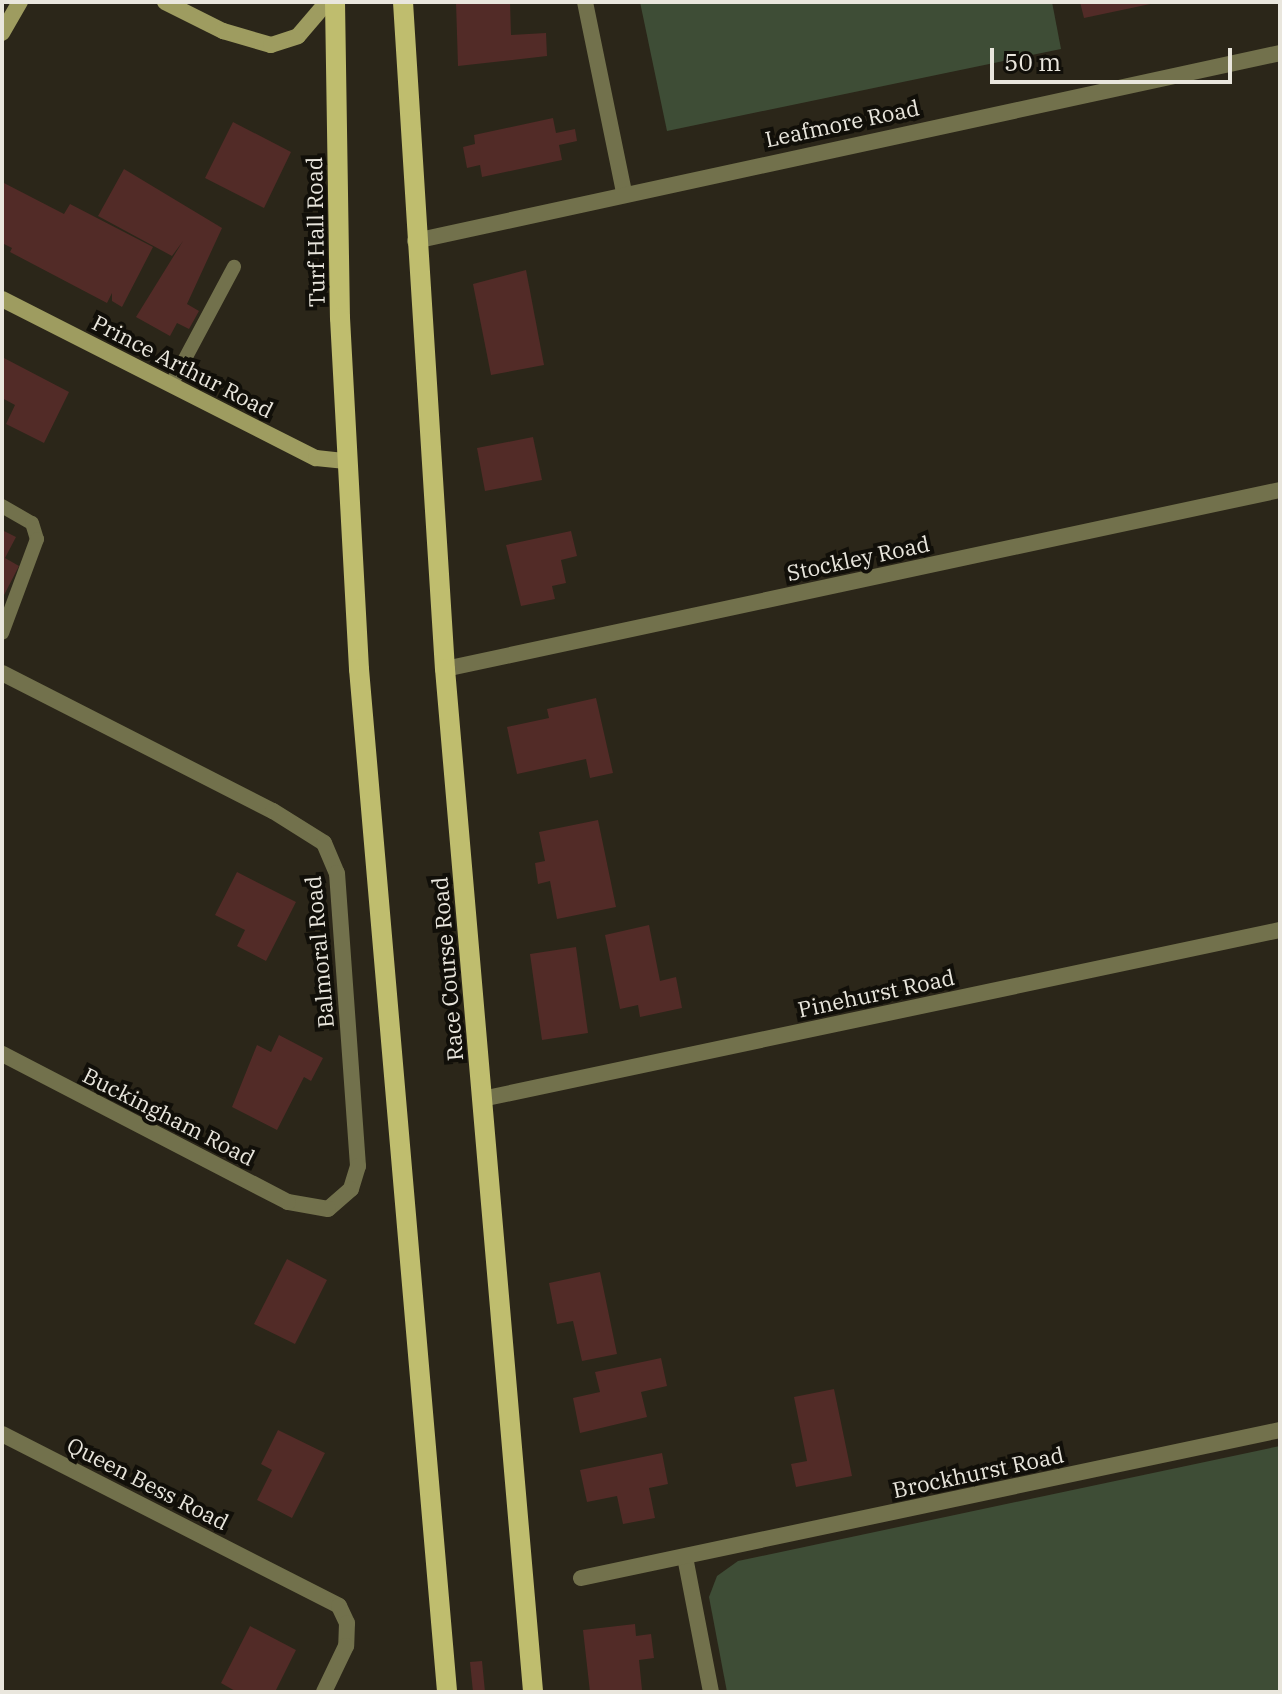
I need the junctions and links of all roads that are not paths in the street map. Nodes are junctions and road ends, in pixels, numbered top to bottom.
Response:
1 (20, 2) edge
2 (165, 2) edge
3 (327, 2) edge
4 (335, 2) edge
5 (403, 2) edge
6 (585, 2) edge
7 (2, 33) edge
8 (1280, 53) edge
9 (624, 192) junction
10 (415, 241) junction
11 (234, 267) dead end
12 (2, 299) edge
13 (171, 385) junction
14 (346, 461) junction
15 (1280, 490) edge
16 (2, 506) edge
17 (2, 633) edge
18 (445, 669) junction
19 (2, 673) edge
20 (1280, 930) edge
21 (2, 1054) edge
22 (482, 1099) junction
23 (317, 1211) joint
24 (1280, 1430) edge
25 (2, 1434) edge
26 (685, 1557) junction
27 (581, 1578) dead end
28 (324, 1692) edge
29 (447, 1692) edge
30 (533, 1692) edge
31 (711, 1692) edge

1 - 7 street
2 - 3 street
4 - 14 main road, Turf Hall Road
5 - 10 main road
6 - 9 street
8 - 9 street, Leafmore Road
9 - 10 street, Leafmore Road
10 - 18 main road, Race Course Road
11 - 13 lane
12 - 13 street, Prince Arthur Road
13 - 14 street, Prince Arthur Road
14 - 29 main road
15 - 18 street, Stockley Road
16 - 17 lane
18 - 22 main road, Race Course Road
19 - 23 street, Balmoral Road
20 - 22 street, Pinehurst Road
21 - 23 street, Buckingham Road
22 - 30 main road, Race Course Road
24 - 26 street, Brockhurst Road
25 - 28 street, Queen Bess Road
26 - 27 street, Brockhurst Road
26 - 31 street

